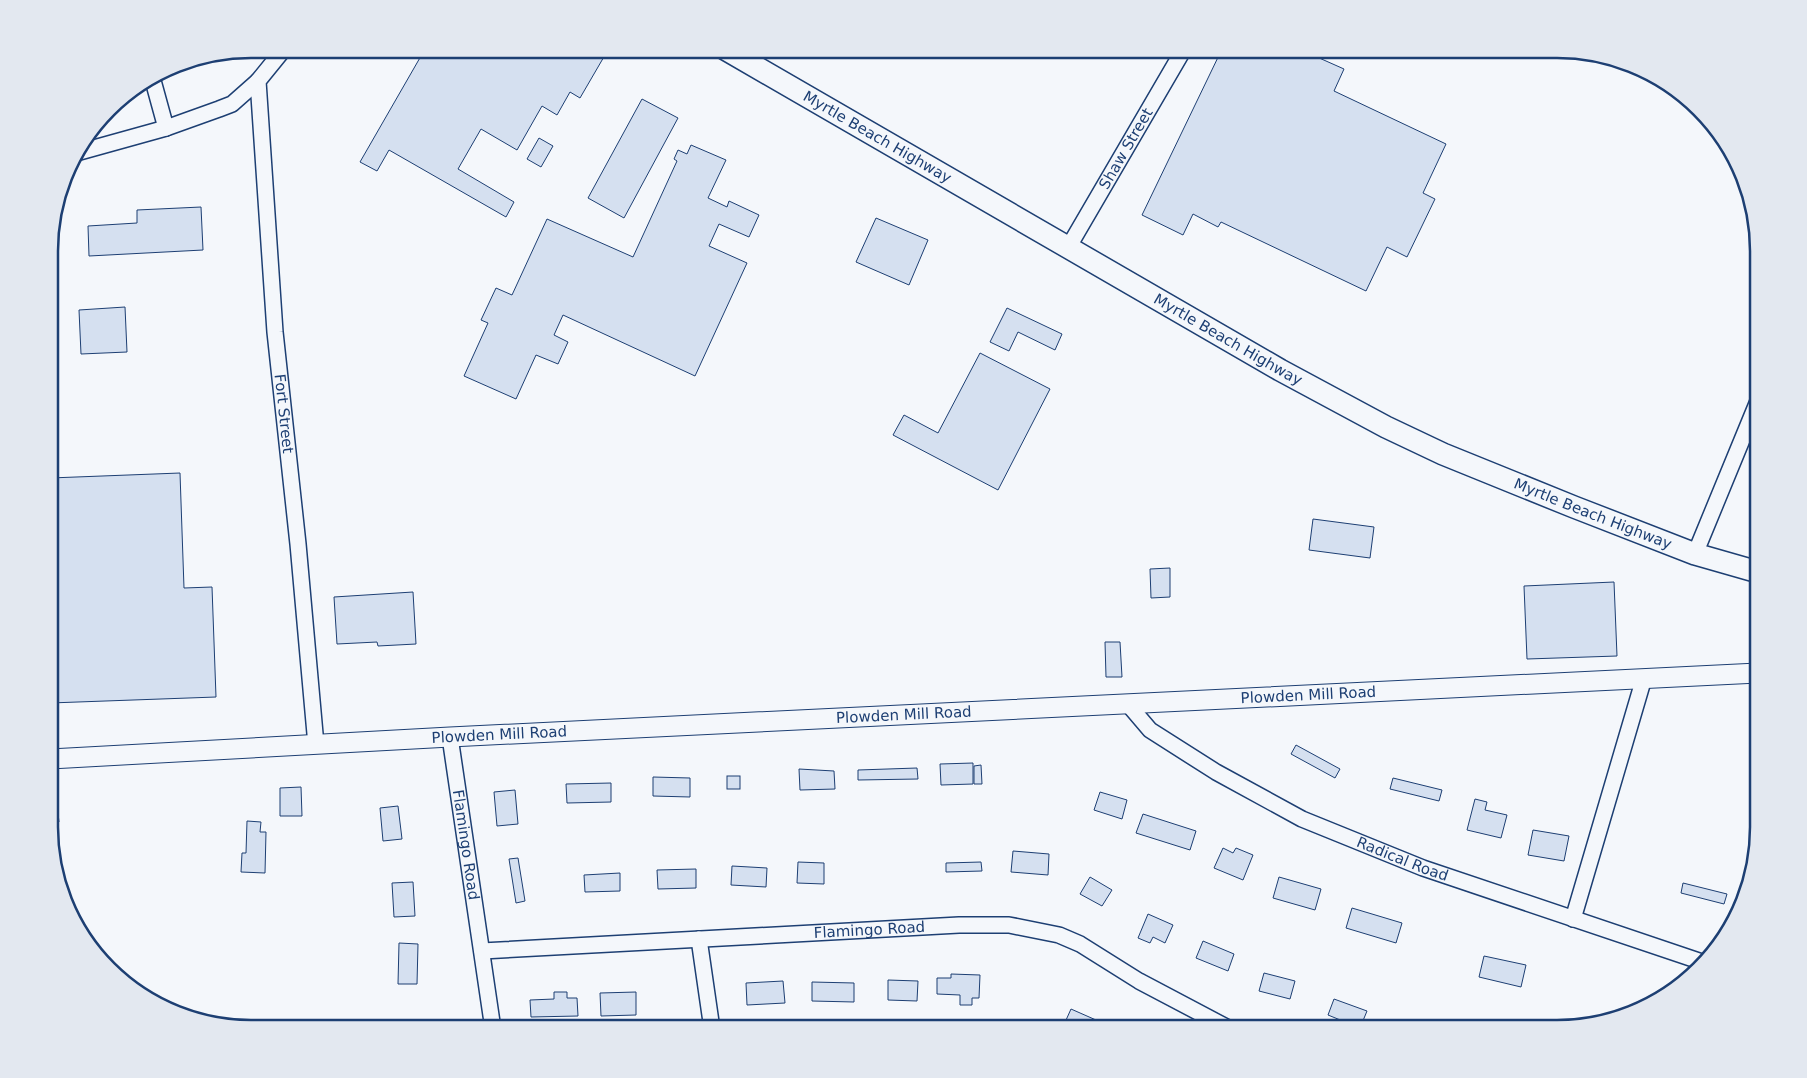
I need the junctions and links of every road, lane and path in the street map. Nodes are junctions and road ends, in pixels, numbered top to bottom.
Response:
1 (277, 58) edge
2 (741, 58) edge
3 (1179, 58) edge
4 (258, 81) junction
5 (154, 83) edge
6 (166, 128) junction
7 (85, 150) edge
8 (1068, 248) junction
9 (1750, 420) edge
10 (1695, 554) junction
11 (1750, 570) edge
12 (1750, 673) edge
13 (1644, 678) junction
14 (1127, 703) junction
15 (450, 737) junction
16 (316, 745) junction
17 (58, 759) edge
18 (1573, 919) junction
19 (699, 939) junction
20 (482, 951) junction
21 (1697, 960) edge
22 (492, 1020) edge
23 (711, 1020) edge
24 (1213, 1020) edge

1 - 4 street
2 - 8 main road, Myrtle Beach Highway
3 - 8 street, Shaw Street
4 - 6 street
4 - 16 street, Fort Street
5 - 6 street
6 - 7 street
8 - 10 main road, Myrtle Beach Highway
9 - 10 street
10 - 11 main road, Myrtle Beach Highway
12 - 13 street, Plowden Mill Road
13 - 14 street, Plowden Mill Road
13 - 18 street
14 - 15 street, Plowden Mill Road
14 - 18 street, Radical Road
15 - 16 street, Plowden Mill Road
15 - 20 street, Flamingo Road
16 - 17 street, Plowden Mill Road
18 - 21 street, Radical Road
19 - 20 street, Flamingo Road
19 - 23 street
19 - 24 street, Flamingo Road
20 - 22 street, Flamingo Road

